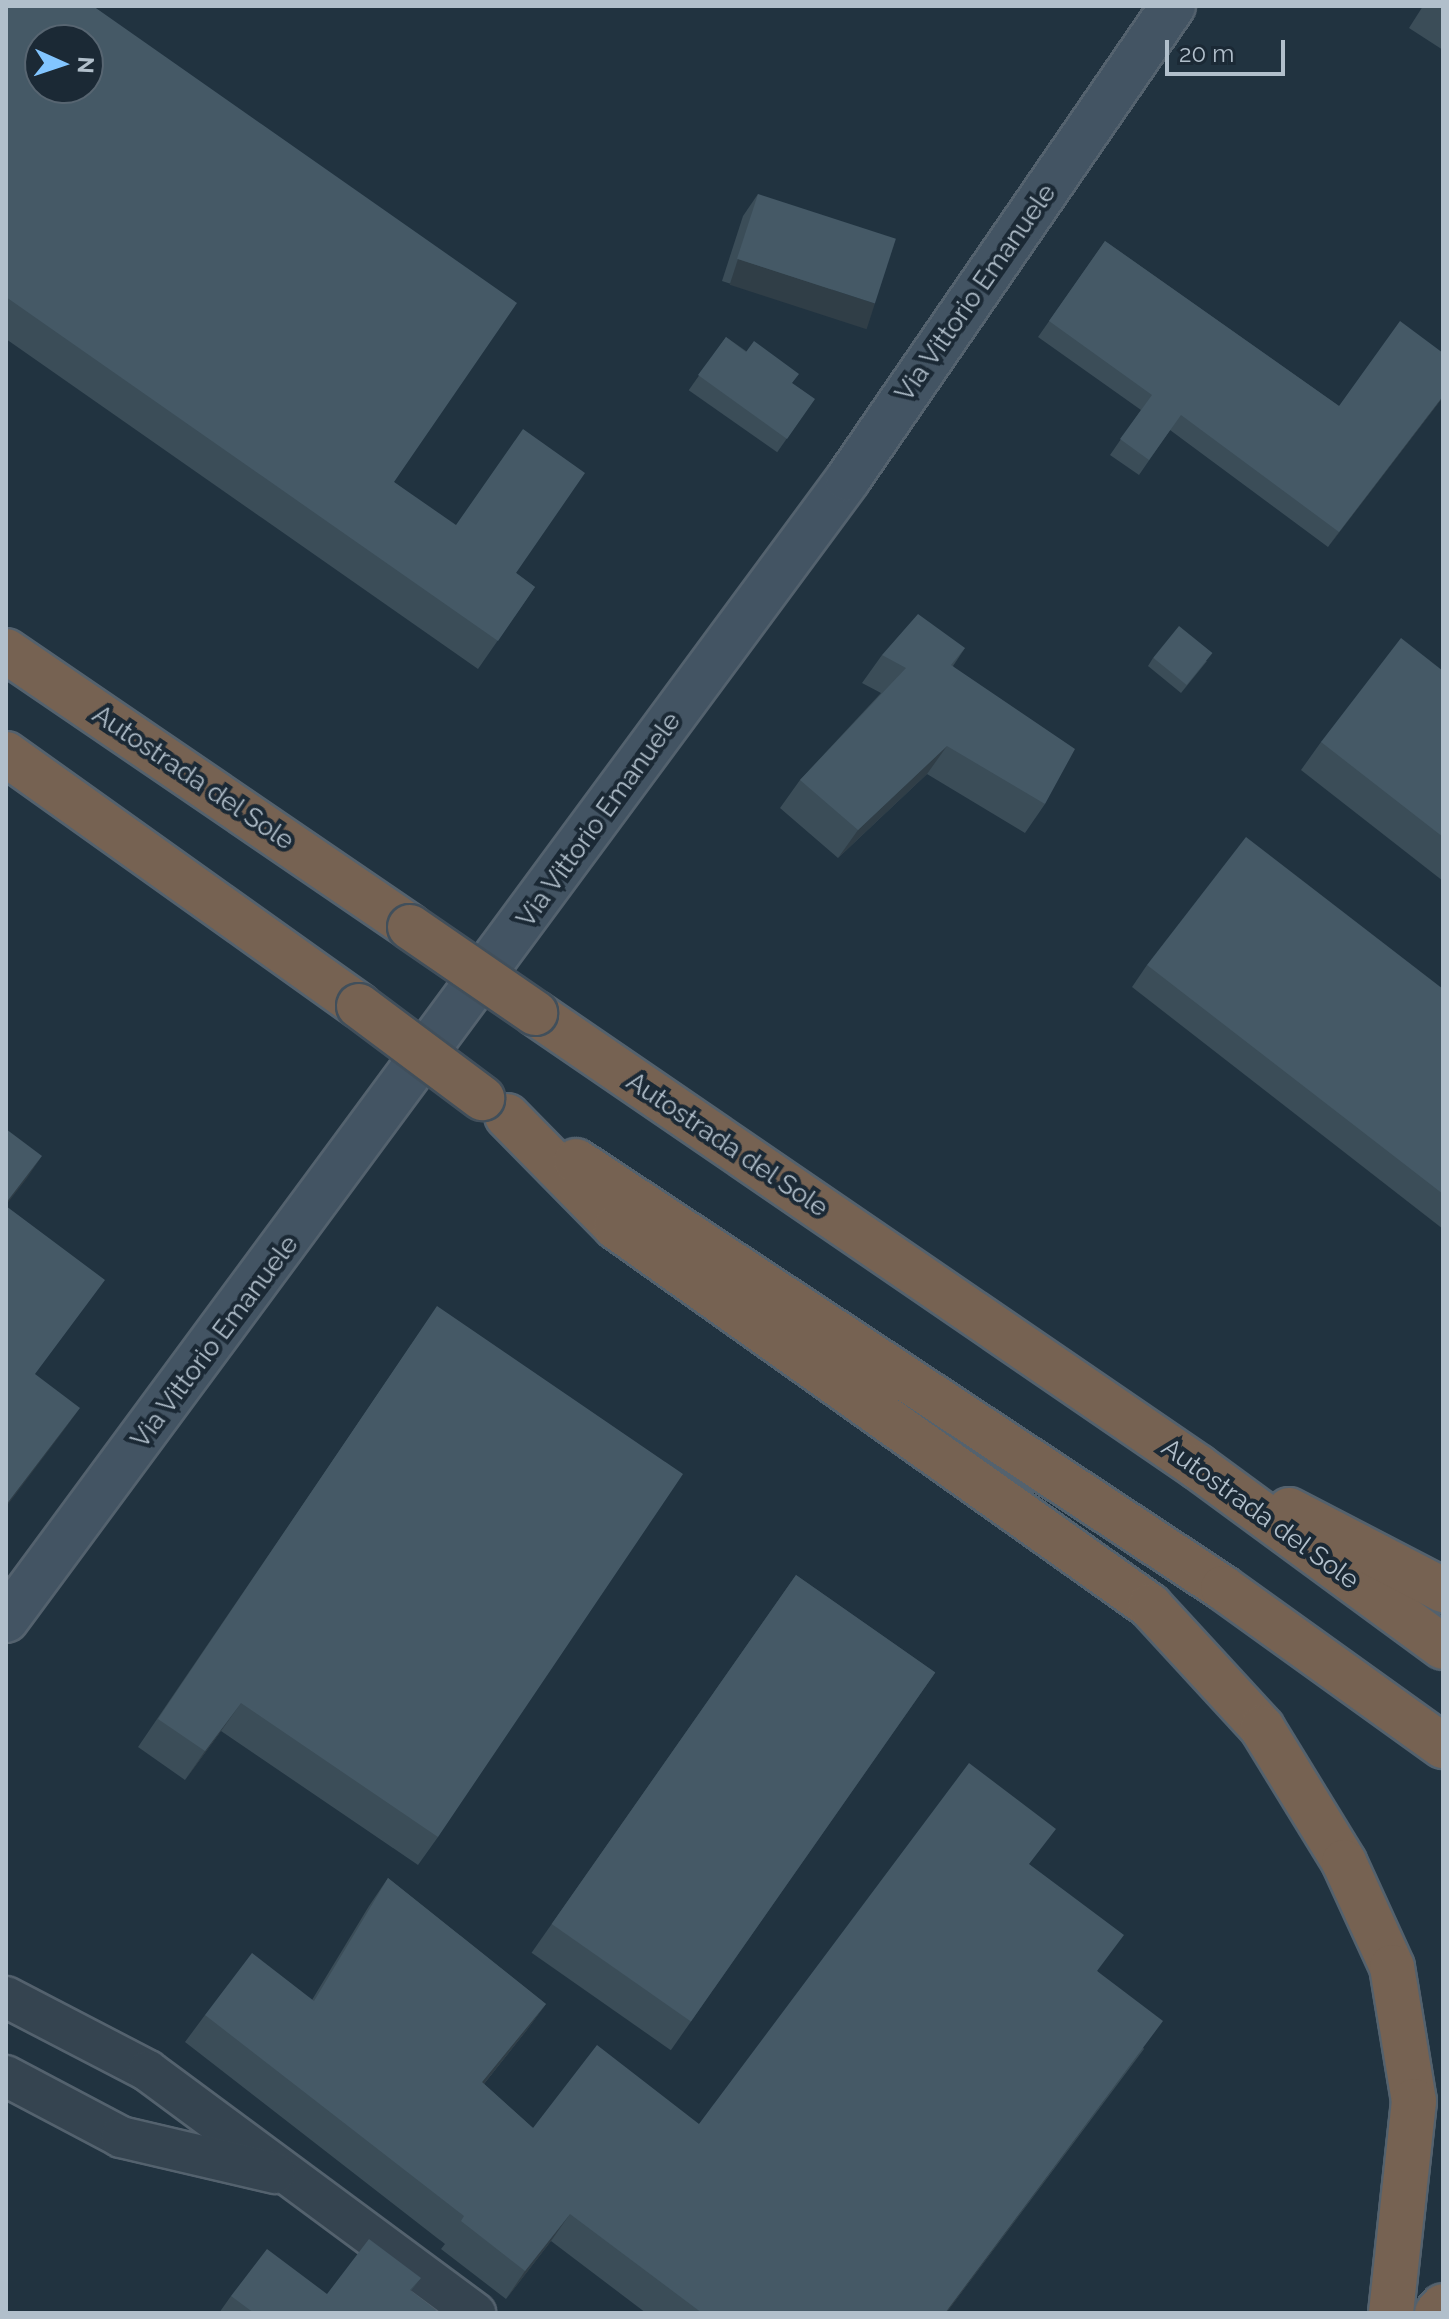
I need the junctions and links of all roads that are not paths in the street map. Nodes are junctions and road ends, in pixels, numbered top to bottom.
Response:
1 (1173, 6) edge
2 (6, 651) edge
3 (6, 754) edge
4 (495, 1107) junction
5 (1198, 1467) junction
6 (1443, 1590) edge
7 (6, 1620) edge
8 (1443, 1647) edge
9 (1443, 1746) edge
10 (6, 1982) edge
11 (20, 2004) edge
12 (6, 2076) edge
13 (285, 2175) junction
14 (1443, 2306) edge
15 (475, 2313) edge
16 (1391, 2313) edge
17 (1437, 2313) edge

1 - 7 main road, Via Vittorio Emanuele
2 - 5 highway, Autostrada del Sole, bridge
3 - 4 highway, bridge
4 - 9 highway
4 - 16 highway
5 - 6 highway
5 - 8 highway, Autostrada del Sole
10 - 11 street
11 - 13 street
12 - 13 street
13 - 15 street
14 - 17 highway

